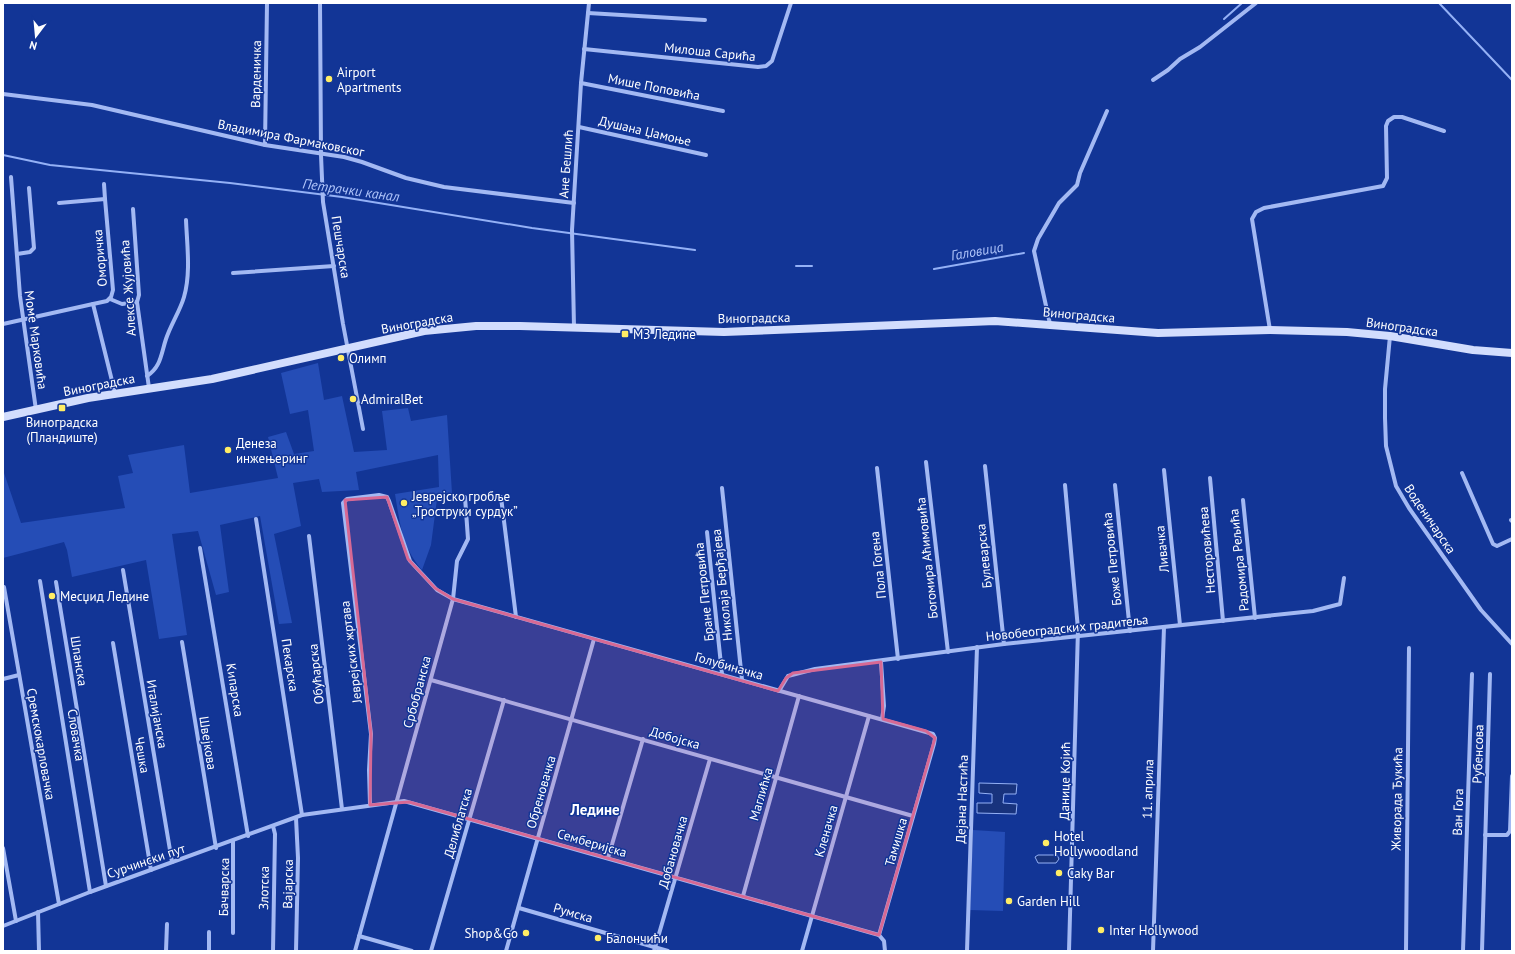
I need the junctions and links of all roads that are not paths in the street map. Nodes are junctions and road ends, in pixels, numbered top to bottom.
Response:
1 (267, 3) edge
2 (320, 3) edge
3 (589, 3) edge
4 (791, 3) edge
5 (1256, 3) edge
6 (588, 14) junction
7 (705, 20) dead end
8 (584, 50) junction
9 (1153, 80) dead end
10 (581, 83) junction
11 (3, 94) edge
12 (723, 111) dead end
13 (1107, 111) dead end
14 (579, 126) junction
15 (1444, 131) dead end
16 (265, 144) junction
17 (321, 155) junction
18 (706, 155) dead end
19 (12, 177) dead end
20 (104, 184) dead end
21 (29, 188) dead end
22 (105, 199) junction
23 (59, 203) dead end
24 (574, 204) junction
25 (133, 210) dead end
26 (186, 220) dead end
27 (17, 254) junction
28 (334, 266) junction
29 (233, 273) dead end
30 (110, 299) junction
31 (137, 302) junction
32 (93, 304) junction
33 (22, 320) junction
34 (3, 324) edge
35 (1050, 324) junction
36 (574, 327) junction
37 (1270, 330) junction
38 (1390, 336) junction
39 (348, 350) junction
40 (1512, 353) edge
41 (147, 376) junction
42 (149, 388) junction
43 (115, 393) junction
44 (36, 410) junction
45 (3, 417) edge
46 (363, 429) dead end
47 (926, 462) dead end
48 (985, 466) dead end
49 (877, 468) dead end
50 (1164, 470) dead end
51 (1462, 473) dead end
52 (1210, 478) dead end
53 (1065, 485) dead end
54 (1115, 485) dead end
55 (722, 488) dead end
56 (464, 497) dead end
57 (501, 498) dead end
58 (1243, 500) dead end
59 (256, 519) dead end
60 (707, 532) dead end
61 (309, 536) dead end
62 (1512, 539) edge
63 (200, 548) dead end
64 (123, 570) dead end
65 (1344, 578) dead end
66 (40, 581) dead end
67 (56, 582) dead end
68 (4, 588) dead end
69 (452, 599) junction
70 (516, 617) junction
71 (1255, 618) junction
72 (1223, 621) junction
73 (1180, 625) junction
74 (1164, 627) junction
75 (1130, 631) junction
76 (1078, 636) junction
77 (594, 639) junction
78 (182, 642) dead end
79 (113, 644) dead end
80 (1004, 644) junction
81 (1512, 644) edge
82 (977, 647) junction
83 (1409, 648) dead end
84 (948, 652) junction
85 (898, 659) junction
86 (881, 662) junction
87 (722, 674) junction
88 (1472, 674) dead end
89 (1490, 674) dead end
90 (19, 675) junction
91 (3, 678) edge
92 (431, 680) junction
93 (742, 680) junction
94 (779, 691) junction
95 (799, 696) junction
96 (504, 700) junction
97 (869, 716) junction
98 (882, 719) junction
99 (572, 720) junction
100 (935, 738) joint
101 (643, 739) junction
102 (710, 759) junction
103 (1512, 776) edge
104 (776, 778) junction
105 (846, 798) junction
106 (397, 802) junction
107 (370, 805) junction
108 (342, 809) junction
109 (302, 815) junction
110 (913, 816) junction
111 (296, 818) junction
112 (470, 819) junction
113 (273, 826) junction
114 (1485, 834) junction
115 (248, 836) junction
116 (539, 839) junction
117 (233, 841) junction
118 (3, 848) edge
119 (216, 848) junction
120 (608, 858) junction
121 (172, 862) junction
122 (151, 870) junction
123 (676, 878) junction
124 (106, 886) junction
125 (90, 892) junction
126 (743, 896) junction
127 (59, 904) junction
128 (519, 908) junction
129 (38, 912) junction
130 (812, 916) junction
131 (16, 921) junction
132 (167, 924) dead end
133 (3, 926) edge
134 (209, 932) dead end
135 (233, 933) dead end
136 (879, 935) junction
137 (359, 936) junction
138 (655, 949) edge
139 (39, 951) edge
140 (166, 951) edge
141 (209, 951) edge
142 (273, 951) edge
143 (296, 951) edge
144 (354, 951) edge
145 (412, 951) edge
146 (431, 951) edge
147 (506, 951) edge
148 (668, 951) edge
149 (802, 951) edge
150 (885, 951) edge
151 (967, 951) edge
152 (1069, 951) edge
153 (1153, 951) edge
154 (1406, 951) edge
155 (1463, 951) edge
156 (1482, 951) edge

1 - 16 street, Варденичка
2 - 17 street, Пешчарска
3 - 6 street, Ане Бешлић
4 - 8 street, Милоша Сарића
5 - 9 street
6 - 7 street
6 - 8 street, Ане Бешлић
8 - 10 street, Ане Бешлић
10 - 12 street, Мише Поповића
10 - 14 street, Ане Бешлић
11 - 16 street, Владимира Фармаковског
13 - 35 street
14 - 18 street, Душана Џамоње
14 - 24 street, Ане Бешлић
15 - 37 street
16 - 17 street, Владимира Фармаковског
17 - 24 street, Владимира Фармаковског
17 - 28 street, Пешчарска
19 - 27 street, Моме Марковића
20 - 22 street, Оморичка
21 - 27 street
22 - 23 street
22 - 30 street, Оморичка
24 - 36 street, Ане Бешлић
25 - 31 street, Алексе Жујовића
26 - 41 street
27 - 33 street, Моме Марковића
28 - 29 street
28 - 39 street, Пешчарска
30 - 31 street
30 - 32 street, Оморичка
31 - 41 street, Алексе Жујовића
32 - 33 street
32 - 43 street, Оморичка
33 - 34 street
33 - 44 street, Моме Марковића
35 - 36 street, Виноградска
35 - 37 street, Виноградска
36 - 39 street, Виноградска
37 - 38 street, Виноградска
38 - 40 street, Виноградска
38 - 81 street, Воденичарска
39 - 42 street, Виноградска
39 - 46 street, Пешчарска
41 - 42 street, Алексе Жујовића
42 - 43 street, Виноградска
43 - 44 street, Виноградска
44 - 45 street, Виноградска
47 - 84 street, Богомира Аћимовића
48 - 80 street, Булеварска
49 - 85 street, Пола Гогена
50 - 73 street, Ливачка
51 - 62 street
52 - 72 street, Несторовићева
53 - 76 street, Данице Којић
54 - 75 street, Боже Петровића
55 - 93 street, Николаја Берђајева
56 - 69 street, Србобранска
57 - 70 street
58 - 71 street, Радомира Рељића
59 - 109 street, Пекарска
60 - 87 street, Бране Петровића
61 - 108 street, Обућарска
63 - 115 street, Кипарска
64 - 121 street, Италијанска
65 - 71 street, Новобеоградских градитеља
66 - 125 street, Словачка
67 - 124 street, Шпанска
68 - 90 street, Сремскокарловачка
69 - 70 street, Голубиначка
69 - 92 street, Србобранска
69 - 107 street, Јеврејских жртава
70 - 77 street, Голубиначка
71 - 72 street, Новобеоградских градитеља
72 - 73 street, Новобеоградских градитеља
73 - 74 street, Новобеоградских градитеља
74 - 75 street, Новобеоградских градитеља
74 - 153 street, 11. априла
75 - 76 street, Новобеоградских градитеља
76 - 80 street, Новобеоградских градитеља
76 - 152 street, Данице Којић
77 - 87 street, Голубиначка
77 - 99 street, Обреновачка
78 - 119 street, Швејкова
79 - 122 street, Чешка
80 - 82 street, Новобеоградских градитеља
82 - 84 street, Новобеоградских градитеља
82 - 151 street, Дејана Настића
83 - 154 street, Живорада Ђукића
84 - 85 street, Новобеоградских градитеља
85 - 86 street, Новобеоградских градитеља
86 - 94 street, Новобеоградских градитеља
86 - 98 street
87 - 93 street, Голубиначка
88 - 155 street, Ван Гога
89 - 114 street, Рубенсова
90 - 91 street
90 - 127 street, Сремскокарловачка
92 - 96 street, Добојска
92 - 106 street, Србобранска
93 - 94 street, Голубиначка
94 - 95 street, Голубиначка
95 - 97 street, Голубиначка
95 - 104 street, Маглићка
96 - 99 street, Добојска
96 - 112 street, Делиблатска
97 - 98 street, Голубиначка
97 - 105 street, Кленачка
98 - 100 street, Голубиначка
99 - 101 street, Добојска
99 - 116 street, Обреновачка
100 - 110 street, Тамишка
101 - 102 street, Добојска
101 - 120 street
102 - 104 street, Добојска
102 - 123 street, Добановачка
103 - 114 street
104 - 105 street, Добојска
104 - 126 street, Маглићка
105 - 110 street, Добојска
105 - 130 street, Кленачка
106 - 107 street, Семберијска
106 - 112 street, Семберијска
106 - 137 street, Србобранска
107 - 108 street, Семберијска
108 - 109 street, Семберијска
109 - 111 street, Семберијска
110 - 136 street, Тамишка
111 - 113 street, Сурчински пут
111 - 143 street, Вајарска
112 - 116 street, Семберијска
112 - 146 street, Делиблатска
113 - 115 street, Сурчински пут
113 - 142 street, Злотска
114 - 156 street, Рубенсова
115 - 117 street, Сурчински пут
116 - 120 street, Семберијска
116 - 128 street, Обреновачка
117 - 119 street, Сурчински пут
117 - 135 street, Бачварска
118 - 131 street
119 - 121 street, Сурчински пут
120 - 123 street, Семберијска
121 - 122 street, Сурчински пут
122 - 124 street, Сурчински пут
123 - 126 street, Семберијска
123 - 138 street, Добановачка
124 - 125 street, Сурчински пут
125 - 127 street, Сурчински пут
126 - 130 street, Семберијска
127 - 129 street, Сурчински пут
128 - 138 street, Румска
128 - 147 street, Обреновачка
129 - 131 street, Сурчински пут
129 - 139 street
130 - 136 street, Семберијска
130 - 149 street, Кленачка
131 - 133 street, Сурчински пут
132 - 140 street
134 - 141 street
136 - 150 street
137 - 144 street, Србобранска
137 - 145 street
138 - 148 street, Румска

